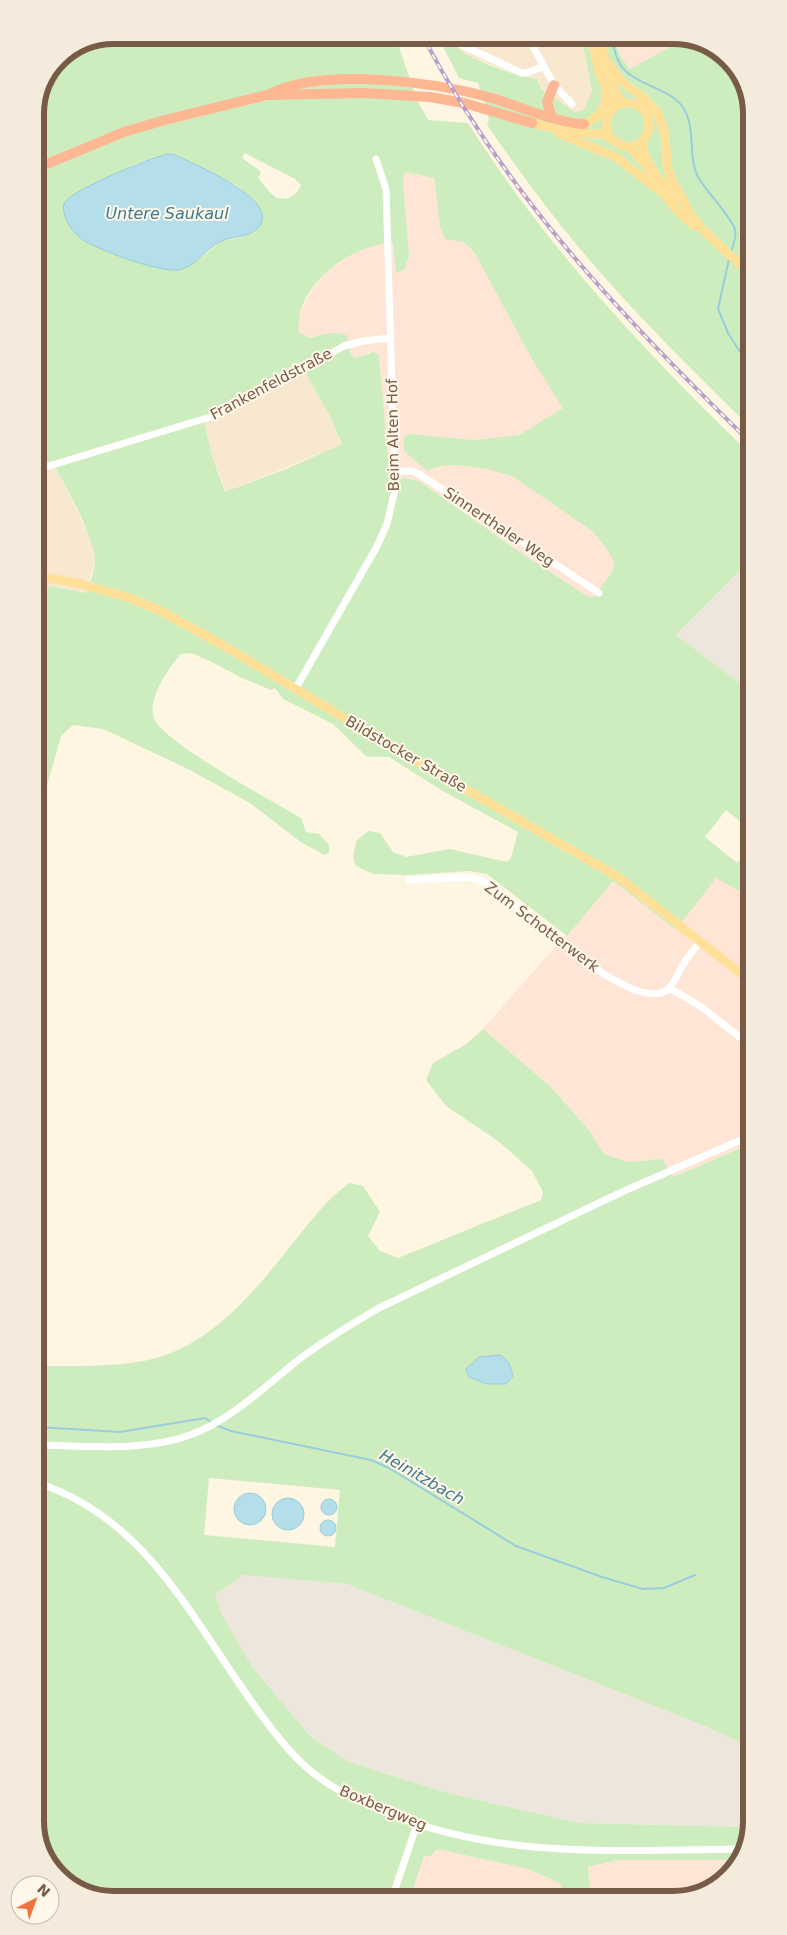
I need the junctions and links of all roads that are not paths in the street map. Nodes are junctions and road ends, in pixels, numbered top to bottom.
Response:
1 (459, 44) edge
2 (532, 44) edge
3 (592, 44) edge
4 (602, 44) edge
5 (604, 58) junction
6 (544, 66) junction
7 (599, 72) junction
8 (554, 85) junction
9 (267, 95) junction
10 (546, 102) junction
11 (623, 103) junction
12 (572, 104) dead end
13 (531, 111) junction
14 (609, 113) junction
15 (552, 118) junction
16 (532, 123) junction
17 (584, 124) junction
18 (608, 135) junction
19 (642, 141) junction
20 (629, 146) junction
21 (376, 159) dead end
22 (44, 166) edge
23 (661, 192) junction
24 (691, 214) junction
25 (700, 228) junction
26 (743, 267) edge
27 (391, 338) junction
28 (44, 468) edge
29 (396, 470) junction
30 (44, 578) edge
31 (599, 593) dead end
32 (296, 688) junction
33 (409, 880) dead end
34 (701, 941) junction
35 (743, 975) edge
36 (669, 988) junction
37 (743, 1039) edge
38 (743, 1139) edge
39 (44, 1445) edge
40 (44, 1485) edge
41 (417, 1824) junction
42 (737, 1849) edge
43 (394, 1891) edge

1 - 6 street
2 - 6 street
3 - 7 main road
4 - 5 main road
5 - 11 main road
5 - 24 main road
6 - 8 street
7 - 14 main road
7 - 17 main road
8 - 10 highway
8 - 12 street
9 - 13 highway
9 - 16 highway
9 - 22 highway
10 - 13 highway
10 - 15 highway
11 - 14 main road
11 - 19 main road
13 - 15 highway
14 - 17 main road
14 - 18 main road
15 - 17 highway
16 - 18 main road
16 - 23 main road
18 - 20 main road
19 - 20 main road
19 - 24 main road
20 - 23 main road
21 - 27 street, Beim Alten Hof
23 - 25 main road
24 - 25 main road
25 - 26 main road
27 - 28 street, Frankenfeldstraße
27 - 29 street, Beim Alten Hof
29 - 31 street, Sinnerthaler Weg
29 - 32 street, Beim Alten Hof
30 - 32 main road, Bildstocker Straße
32 - 34 main road, Bildstocker Straße
33 - 36 street, Zum Schotterwerk
34 - 35 main road, Bildstocker Straße
34 - 36 street
36 - 37 street
38 - 39 street
40 - 41 street, Boxbergweg
41 - 42 street, Boxbergweg
41 - 43 street

